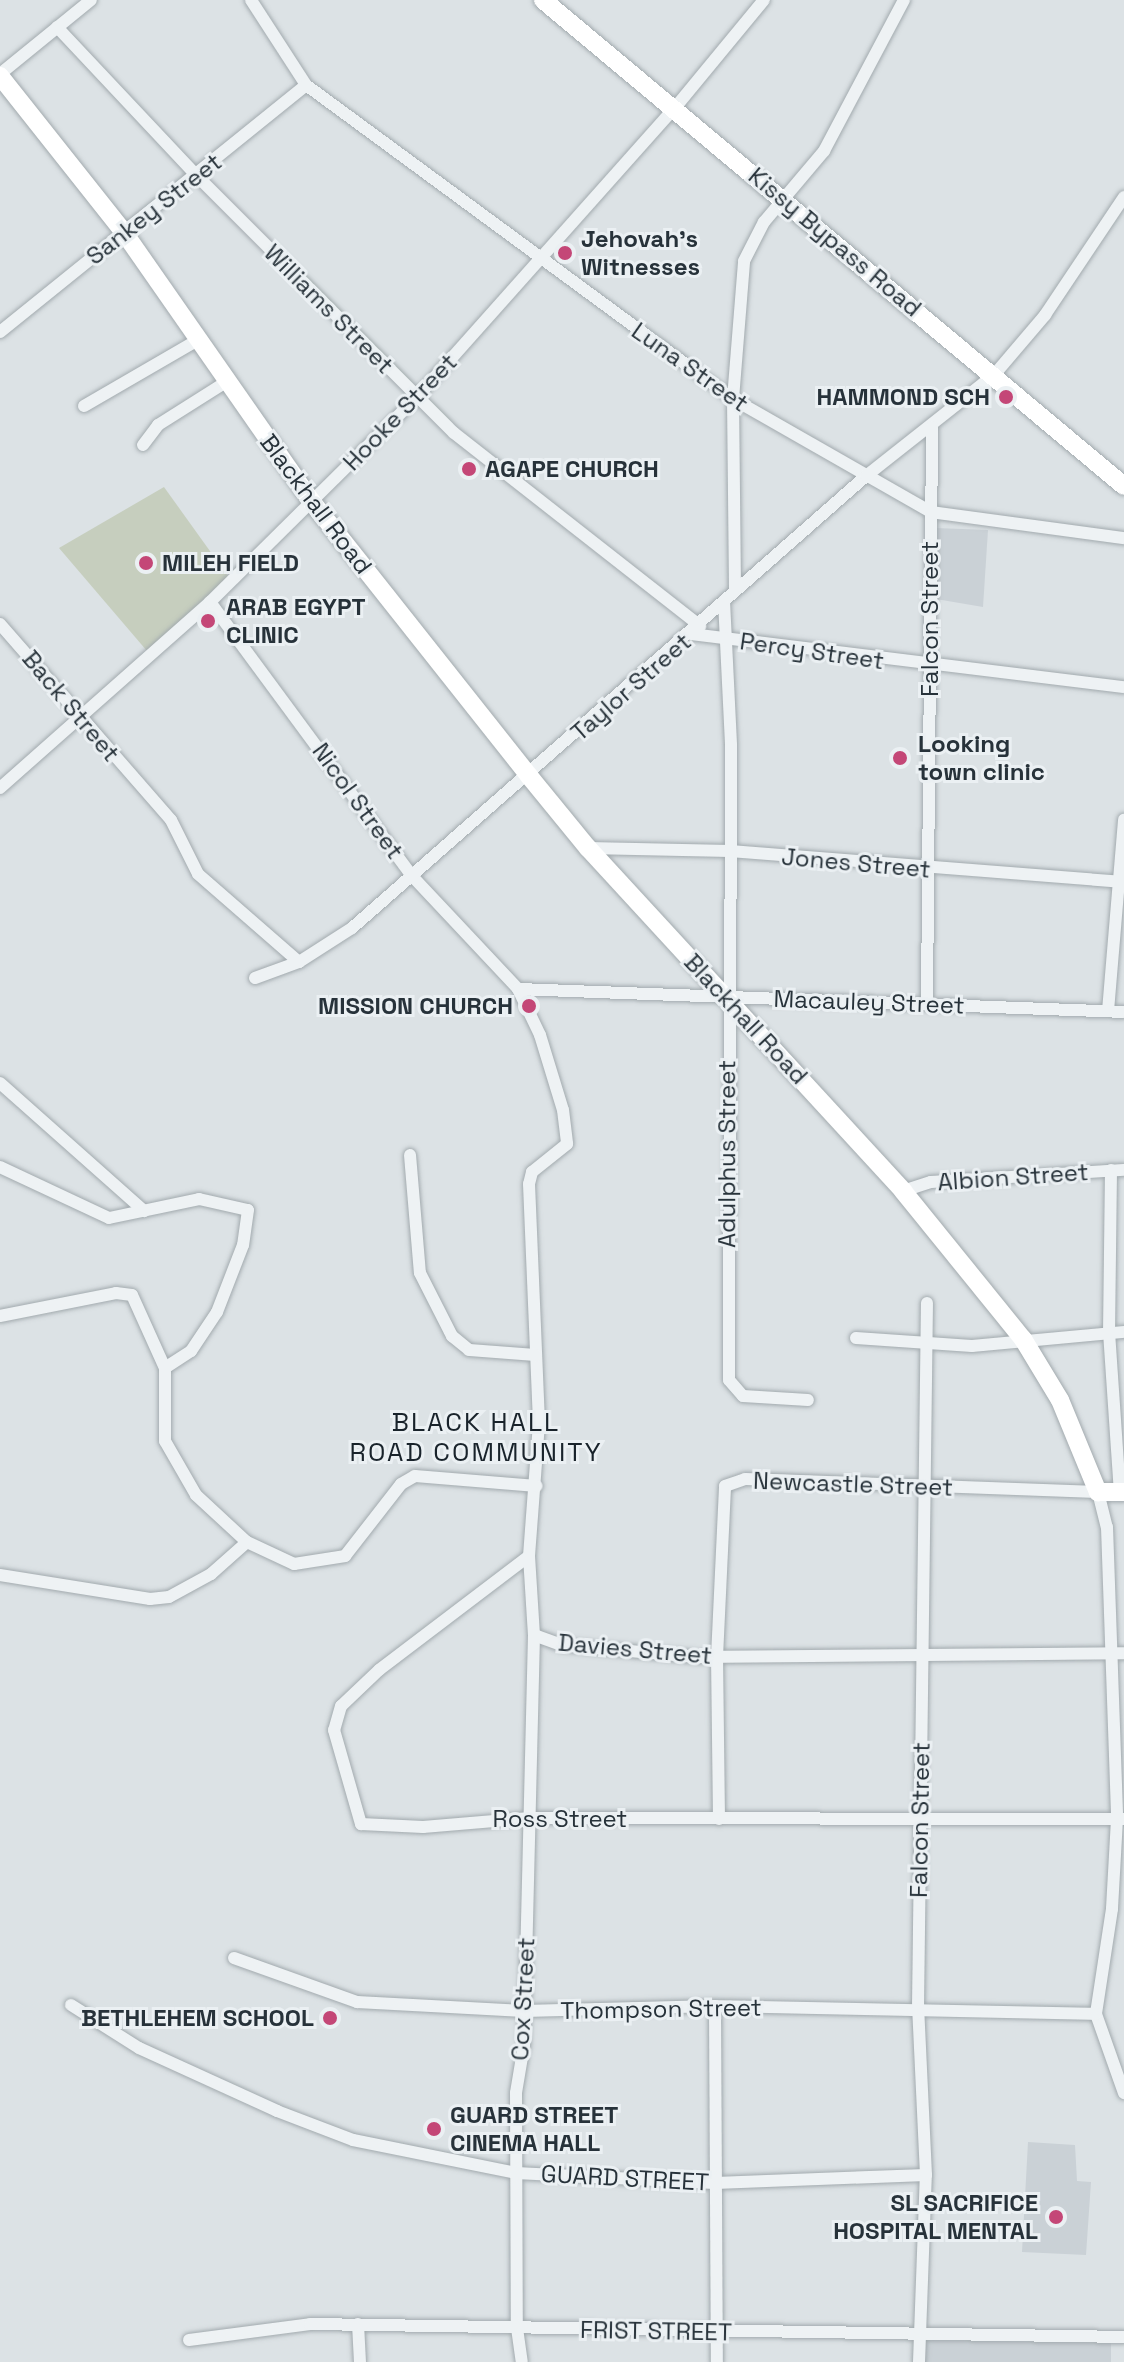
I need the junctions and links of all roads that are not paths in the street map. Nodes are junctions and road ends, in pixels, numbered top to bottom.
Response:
1 (91, 0) edge
2 (251, 0) edge
3 (543, 0) edge
4 (764, 0) edge
5 (904, 0) edge
6 (57, 27) junction
7 (0, 75) edge
8 (306, 85) junction
9 (674, 109) junction
10 (197, 176) junction
11 (1124, 197) edge
12 (786, 200) junction
13 (123, 231) junction
14 (542, 254) junction
15 (1, 329) edge
16 (198, 340) junction
17 (994, 375) junction
18 (226, 382) junction
19 (417, 397) junction
20 (733, 399) junction
21 (84, 406) dead end
22 (932, 427) junction
23 (143, 445) dead end
24 (866, 476) junction
25 (1124, 486) edge
26 (312, 502) junction
27 (931, 512) junction
28 (1124, 538) edge
29 (735, 589) junction
30 (724, 601) junction
31 (210, 602) junction
32 (0, 624) edge
33 (696, 630) junction
34 (726, 639) junction
35 (929, 667) junction
36 (1124, 687) edge
37 (84, 719) junction
38 (529, 776) junction
39 (0, 788) edge
40 (1124, 820) edge
41 (588, 848) junction
42 (730, 851) junction
43 (928, 870) junction
44 (413, 877) junction
45 (1120, 882) edge
46 (299, 962) junction
47 (255, 978) dead end
48 (518, 989) junction
49 (730, 997) junction
50 (927, 1003) junction
51 (1108, 1011) junction
52 (1124, 1012) edge
53 (0, 1083) edge
54 (410, 1155) dead end
55 (0, 1167) edge
56 (1117, 1170) edge
57 (903, 1191) junction
58 (144, 1211) junction
59 (927, 1303) dead end
60 (0, 1316) edge
61 (1109, 1332) junction
62 (1124, 1332) edge
63 (856, 1338) dead end
64 (1023, 1339) junction
65 (926, 1346) junction
66 (536, 1355) junction
67 (165, 1368) junction
68 (808, 1400) dead end
69 (537, 1486) junction
70 (923, 1487) junction
71 (1098, 1492) junction
72 (1122, 1492) edge
73 (247, 1542) junction
74 (529, 1556) junction
75 (0, 1575) edge
76 (534, 1635) junction
77 (1119, 1653) edge
78 (924, 1655) junction
79 (717, 1657) junction
80 (530, 1818) junction
81 (719, 1819) junction
82 (919, 1819) junction
83 (1121, 1819) edge
84 (234, 1958) dead end
85 (71, 2005) dead end
86 (715, 2006) junction
87 (918, 2007) junction
88 (524, 2011) junction
89 (1096, 2014) junction
90 (1124, 2093) edge
91 (516, 2173) junction
92 (926, 2175) junction
93 (715, 2183) junction
94 (358, 2324) junction
95 (517, 2328) junction
96 (715, 2333) junction
97 (921, 2337) junction
98 (1124, 2337) edge
99 (189, 2340) dead end
100 (360, 2362) edge
101 (522, 2362) edge
102 (717, 2362) edge
103 (919, 2362) edge

1 - 6 street
2 - 8 street
3 - 9 street, Kissy Bypass Road
4 - 9 street, Hooke Street
5 - 12 street
6 - 7 street
6 - 10 street, Williams Street
7 - 13 street, Blackhall Road
8 - 10 street, Sankey Street
8 - 14 street, Luna Street
9 - 12 street, Kissy Bypass Road
9 - 14 street, Hooke Street
10 - 13 street, Sankey Street
10 - 19 street, Williams Street
11 - 17 street, Taylor Street
12 - 17 street, Kissy Bypass Road
12 - 20 street
13 - 15 street, Sankey Street
13 - 16 street, Blackhall Road
14 - 19 street, Hooke Street
14 - 20 street, Luna Street
16 - 18 street, Blackhall Road
16 - 21 street
17 - 22 street, Taylor Street
17 - 25 street, Kissy Bypass Road
18 - 23 street
18 - 26 street, Blackhall Road
19 - 26 street, Hooke Street
19 - 33 street, Williams Street
20 - 24 street, Luna Street
20 - 29 street
22 - 24 street, Taylor Street
22 - 27 street, Falcon Street
24 - 27 street, Luna Street
24 - 29 street, Taylor Street
26 - 31 street, Hooke Street
26 - 38 street, Blackhall Road
27 - 28 street, Luna Street
27 - 35 street, Falcon Street
29 - 30 street, Taylor Street
30 - 33 street, Taylor Street
30 - 34 street, Adulphus Street
31 - 37 street, Hooke Street
31 - 44 street, Nicol Street
32 - 37 street, Back Street
33 - 34 street, Percy Street
33 - 38 street, Taylor Street
34 - 35 street, Percy Street
34 - 42 street, Adulphus Street
35 - 36 street, Percy Street
35 - 43 street, Falcon Street
37 - 39 street, Hooke Street
37 - 46 street, Back Street
38 - 41 street, Blackhall Road
38 - 44 street, Taylor Street
40 - 45 street
41 - 42 street, Jones Street
41 - 49 street, Blackhall Road
42 - 43 street, Jones Street
42 - 49 street, Adulphus Street
43 - 45 street, Jones Street
43 - 50 street, Falcon Street
44 - 46 street, Taylor Street
44 - 48 street, Nicol Street
45 - 51 street
46 - 47 street, Taylor Street
48 - 49 street, Macauley Street
48 - 66 street, Davies Street
49 - 50 street, Macauley Street
49 - 57 street, Blackhall Road
49 - 68 street, Adulphus Street
50 - 51 street, Macauley Street
51 - 52 street, Macauley Street
53 - 58 street
54 - 66 street
55 - 58 street
56 - 57 street, Albion Street
56 - 61 street
57 - 64 street, Blackhall Road
58 - 67 street
59 - 65 street, Falcon Street
60 - 67 street
61 - 62 street
61 - 64 street
61 - 72 street
63 - 65 street
64 - 65 street
64 - 71 street, Blackhall Road
65 - 70 street, Falcon Street
66 - 69 street, Davies Street
67 - 73 street
69 - 73 street
69 - 74 street, Davies Street
70 - 71 street, Newcastle Street
70 - 78 street, Falcon Street
70 - 79 street, Newcastle Street
71 - 72 street, Newcastle Street
71 - 77 street, Blackhall Road
73 - 75 street
74 - 76 street, Davies Street
74 - 80 street, Ross Street
76 - 79 street, Davies Street
76 - 80 street, Cox Street
77 - 78 street, Davies Street
77 - 83 street, Blackhall Road
78 - 79 street, Davies Street
78 - 82 street, Falcon Street
79 - 81 street, Newcastle Street
80 - 81 street, Ross Street
80 - 88 street, Cox Street
81 - 82 street, Ross Street
82 - 83 street, Ross Street
82 - 87 street, Falcon Street
83 - 89 street, Blackhall Road
84 - 88 street, Thompson Street
85 - 91 street, GUARD STREET
86 - 87 street, Thompson Street
86 - 88 street, Thompson Street
86 - 93 street
87 - 89 street, Thompson Street
87 - 92 street, Falcon Street
88 - 91 street, Cox Street
89 - 90 street, Blackhall Road
91 - 93 street, GUARD STREET
91 - 95 street, Cox Street
92 - 93 street, GUARD STREET
92 - 97 street, Falcon Street
93 - 96 street
94 - 95 street, FRIST STREET
94 - 99 street, FRIST STREET
94 - 100 street
95 - 96 street, FRIST STREET
95 - 101 street, Cox Street
96 - 97 street, FRIST STREET
96 - 102 street
97 - 98 street, FRIST STREET
97 - 103 street, Falcon Street

